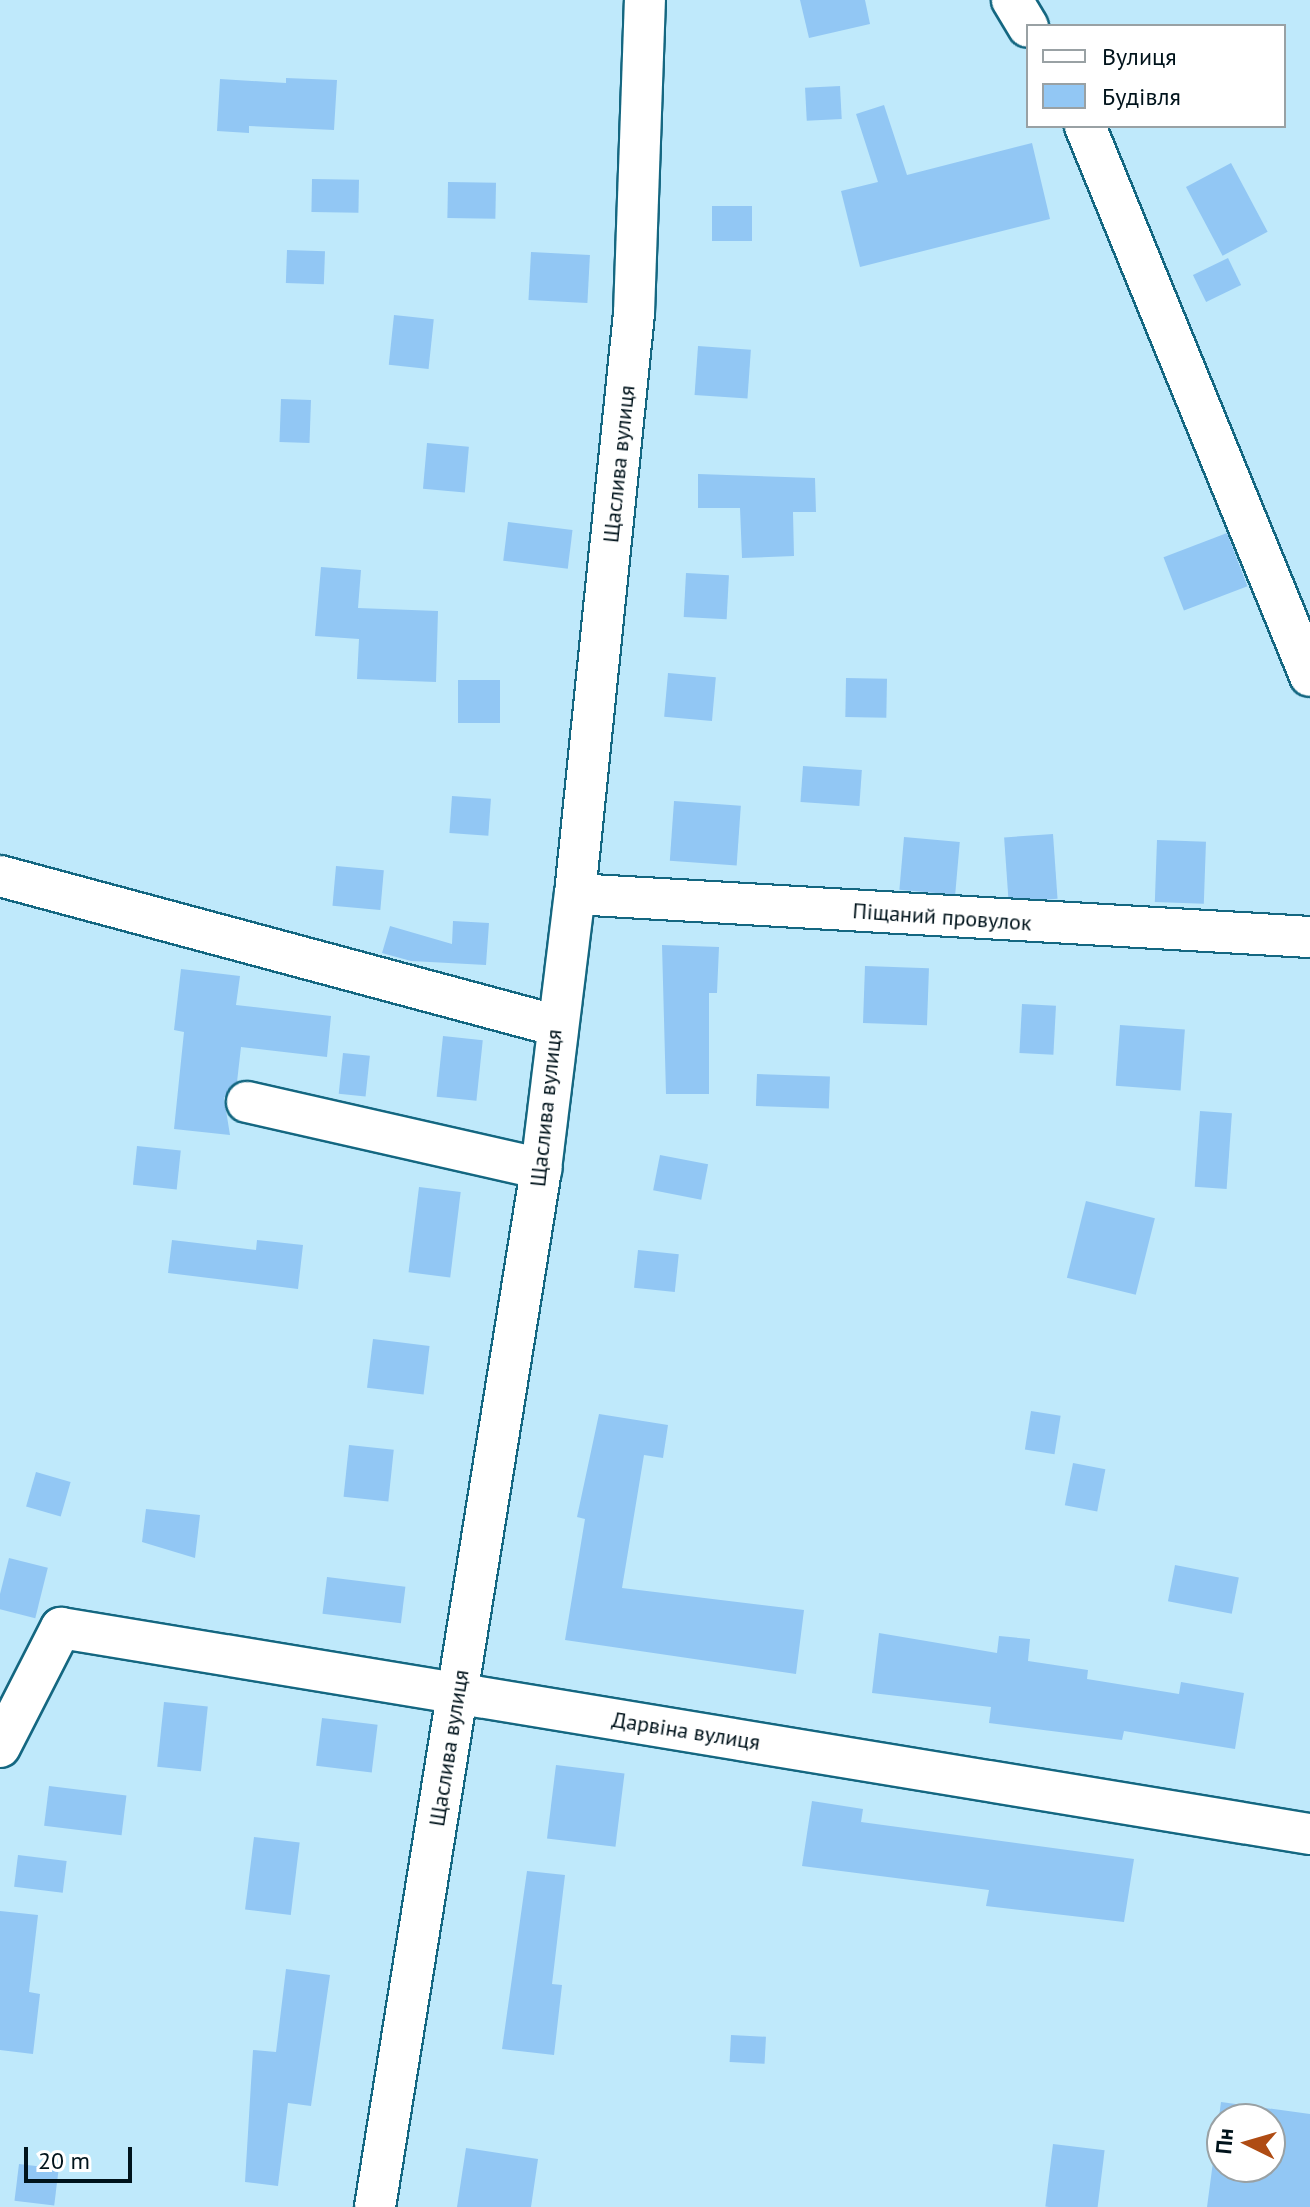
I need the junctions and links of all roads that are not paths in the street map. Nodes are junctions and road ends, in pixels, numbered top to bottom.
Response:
1 (645, 0) edge
2 (1012, 0) edge
3 (1026, 24) edge
4 (1086, 128) edge
5 (1310, 676) edge
6 (0, 876) edge
7 (575, 894) junction
8 (1310, 937) edge
9 (554, 1025) junction
10 (247, 1102) dead end
11 (541, 1169) junction
12 (458, 1693) junction
13 (0, 1747) edge
14 (1310, 1834) edge
15 (375, 2207) edge

1 - 7 street, Щаслива вулиця
2 - 3 street
4 - 5 street
6 - 9 street
7 - 8 street, Піщаний провулок
7 - 9 street, Щаслива вулиця
9 - 11 street, Щаслива вулиця
10 - 11 street
11 - 12 street, Щаслива вулиця
12 - 13 street, Дарвіна вулиця
12 - 14 street, Дарвіна вулиця
12 - 15 street, Щаслива вулиця

